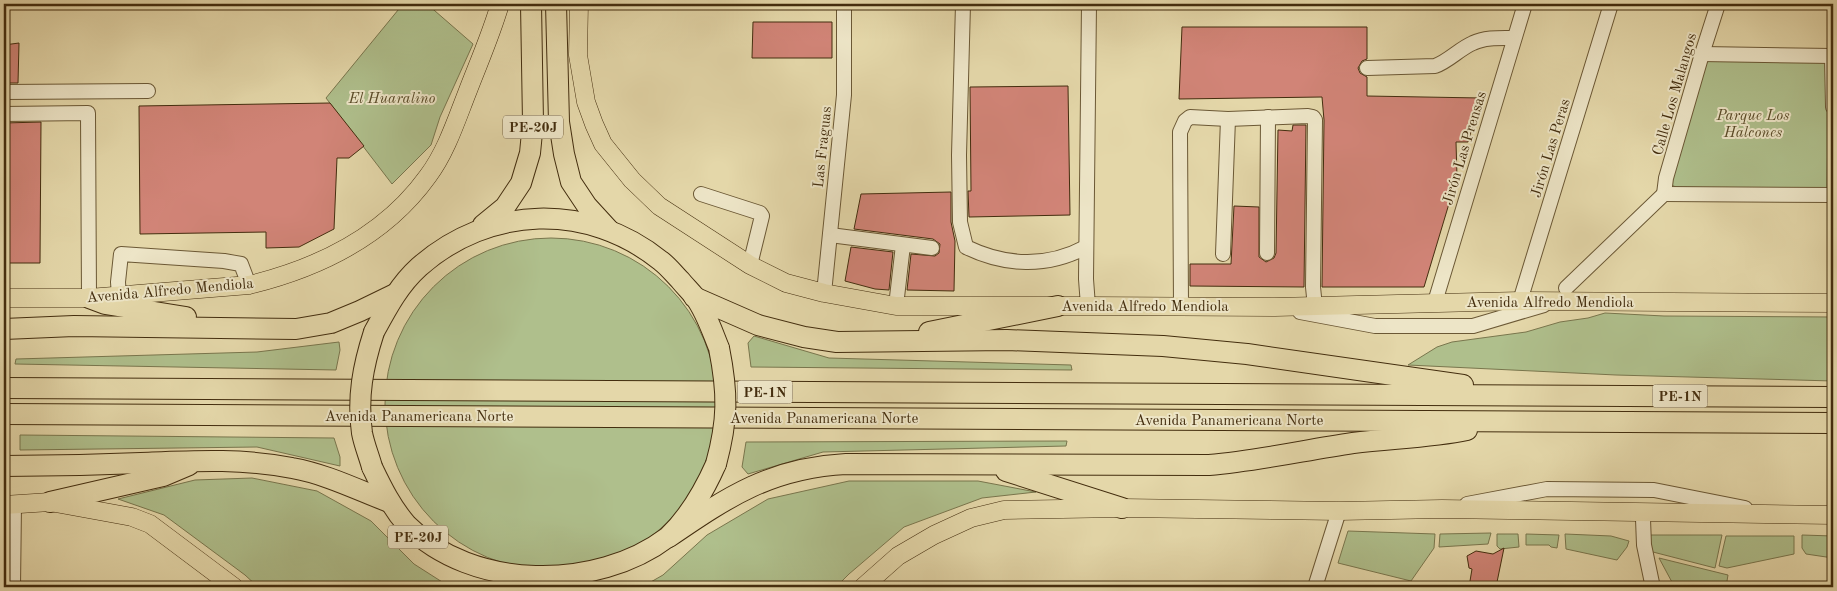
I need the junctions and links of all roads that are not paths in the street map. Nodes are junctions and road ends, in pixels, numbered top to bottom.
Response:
1 (500, 4) edge
2 (531, 4) edge
3 (556, 4) edge
4 (579, 4) edge
5 (844, 4) edge
6 (963, 4) edge
7 (1089, 4) edge
8 (1525, 4) edge
9 (1611, 4) edge
10 (1718, 4) edge
11 (1514, 38) junction
12 (1702, 54) junction
13 (1833, 55) edge
14 (1367, 68) dead end
15 (148, 91) dead end
16 (4, 92) edge
17 (1833, 107) edge
18 (4, 114) edge
19 (1268, 118) junction
20 (1228, 119) junction
21 (701, 194) dead end
22 (1664, 194) junction
23 (1833, 195) edge
24 (477, 230) junction
25 (609, 230) junction
26 (830, 235) junction
27 (904, 244) junction
28 (1086, 247) junction
29 (932, 248) dead end
30 (1267, 253) dead end
31 (1223, 254) dead end
32 (750, 265) junction
33 (249, 285) junction
34 (824, 293) junction
35 (395, 294) junction
36 (1560, 295) junction
37 (119, 296) junction
38 (694, 296) junction
39 (4, 298) edge
40 (89, 298) junction
41 (1520, 301) junction
42 (1435, 302) junction
43 (1833, 303) edge
44 (896, 306) junction
45 (1058, 306) junction
46 (1088, 306) junction
47 (1181, 306) junction
48 (1275, 307) junction
49 (1315, 307) junction
50 (232, 328) junction
51 (4, 329) edge
52 (884, 342) junction
53 (4, 388) edge
54 (1527, 396) junction
55 (1833, 397) edge
56 (4, 414) edge
57 (1508, 421) junction
58 (1833, 423) edge
59 (202, 460) junction
60 (987, 465) junction
61 (4, 466) edge
62 (50, 502) junction
63 (389, 502) junction
64 (9, 505) edge
65 (1122, 508) junction
66 (1340, 511) junction
67 (1833, 515) edge
68 (1643, 519) dead end
69 (668, 537) junction
70 (455, 564) junction
71 (608, 574) junction
72 (12, 587) edge
73 (234, 587) edge
74 (485, 587) edge
75 (591, 587) edge
76 (863, 587) edge
77 (1315, 587) edge
78 (1651, 587) edge

1 - 33 main road, Avenida Alfredo Mendiola
2 - 24 highway, PE-20J
3 - 25 highway, PE-20J
4 - 32 main road, Avenida Alfredo Mendiola
5 - 26 street, Las Fraguas
6 - 28 street
7 - 28 street
8 - 11 street, Jirón Las Prensas
9 - 41 street, Jirón Las Peras
10 - 12 street, Calle Los Malangos
11 - 14 street
11 - 42 street, Jirón Las Prensas
12 - 13 street
12 - 22 street, Calle Los Malangos
13 - 17 street
15 - 16 street
18 - 40 street
19 - 20 street
19 - 30 street
19 - 49 street
20 - 31 street
20 - 47 street
21 - 32 street
22 - 23 street
22 - 36 street
24 - 25 highway, PE-20J
24 - 35 highway, PE-20J
25 - 38 highway, PE-20J
26 - 27 street
26 - 34 street, Las Fraguas
27 - 29 street
27 - 44 street
28 - 46 street
32 - 34 main road, Avenida Alfredo Mendiola
33 - 37 main road, Avenida Alfredo Mendiola
33 - 37 street
34 - 44 main road, Avenida Alfredo Mendiola
35 - 50 highway
35 - 63 highway, PE-20J, bridge
36 - 41 main road, Avenida Alfredo Mendiola
36 - 43 main road, Avenida Alfredo Mendiola
36 - 48 street
37 - 40 main road, Avenida Alfredo Mendiola
38 - 52 highway
38 - 69 highway, PE-20J, bridge
39 - 40 main road, Avenida Alfredo Mendiola
40 - 50 highway
41 - 42 main road, Avenida Alfredo Mendiola
42 - 49 main road, Avenida Alfredo Mendiola
44 - 45 main road, Avenida Alfredo Mendiola
45 - 46 main road, Avenida Alfredo Mendiola
45 - 52 highway
46 - 47 main road, Avenida Alfredo Mendiola
47 - 48 main road, Avenida Alfredo Mendiola
48 - 49 main road, Avenida Alfredo Mendiola
50 - 51 highway
52 - 54 highway
53 - 54 highway, Avenida Panamericana Norte / PE-1N
54 - 55 highway, PE-1N
56 - 57 highway, Avenida Panamericana Norte / PE-1N
57 - 58 highway, Avenida Panamericana Norte / PE-1N
57 - 60 highway
59 - 61 highway
59 - 62 highway
59 - 63 highway
60 - 65 highway
60 - 69 highway
62 - 64 main road
62 - 73 main road
63 - 70 highway, PE-20J
64 - 72 street
65 - 66 main road
65 - 76 main road
66 - 67 main road
66 - 77 street
68 - 78 street
69 - 71 highway, PE-20J
70 - 71 highway, PE-20J
70 - 74 highway, PE-20J
71 - 75 highway, PE-20J

